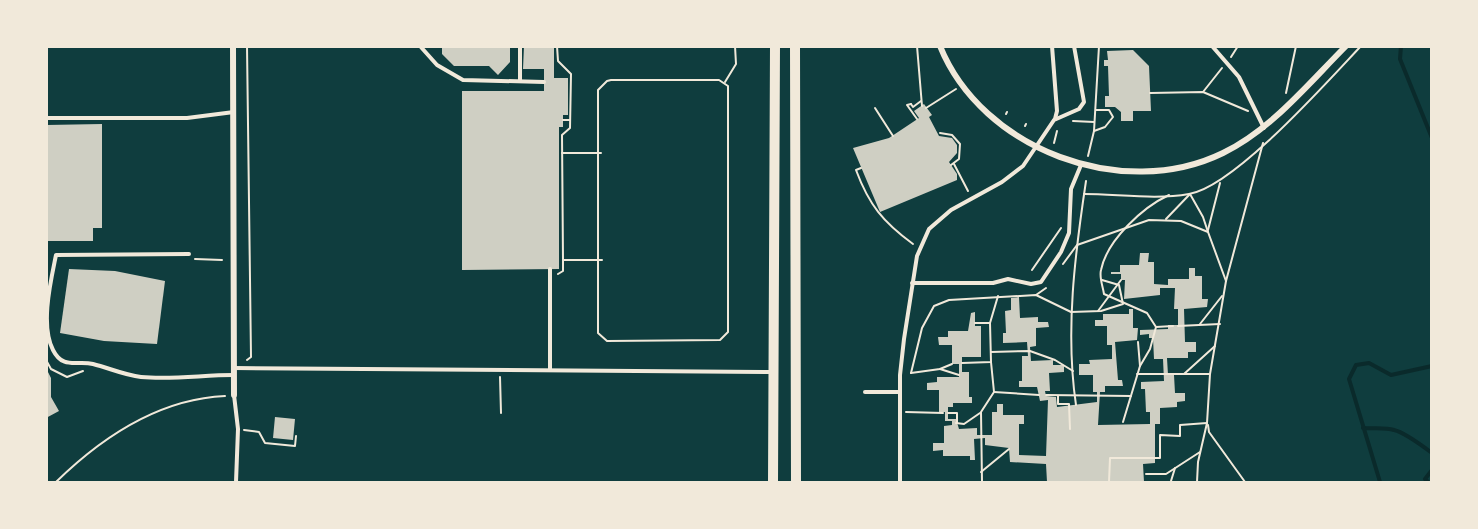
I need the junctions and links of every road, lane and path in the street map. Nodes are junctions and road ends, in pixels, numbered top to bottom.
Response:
1 (233, 46) edge
2 (247, 46) edge
3 (420, 46) edge
4 (520, 46) edge
5 (557, 46) edge
6 (735, 46) edge
7 (775, 46) edge
8 (795, 46) edge
9 (917, 46) edge
10 (940, 46) edge
11 (1052, 46) edge
12 (1074, 46) edge
13 (1099, 46) edge
14 (1212, 46) edge
15 (1238, 46) edge
16 (1296, 46) edge
17 (1346, 46) edge
18 (1361, 46) edge
19 (1227, 62) junction
20 (520, 81) junction
21 (544, 82) dead end
22 (725, 82) junction
23 (961, 86) junction
24 (1203, 92) junction
25 (1150, 93) dead end
26 (1286, 93) dead end
27 (921, 101) junction
28 (922, 106) dead end
29 (875, 108) dead end
30 (926, 108) dead end
31 (1118, 109) dead end
32 (1096, 110) junction
33 (235, 112) junction
34 (1113, 112) junction
35 (46, 118) edge
36 (1261, 118) junction
37 (563, 120) dead end
38 (570, 120) junction
39 (917, 120) dead end
40 (1054, 120) junction
41 (1064, 122) dead end
42 (1095, 122) junction
43 (1264, 128) junction
44 (1058, 129) dead end
45 (1094, 132) junction
46 (940, 134) dead end
47 (893, 136) dead end
48 (1054, 143) dead end
49 (1263, 143) junction
50 (1038, 147) junction
51 (562, 153) junction
52 (599, 153) junction
53 (1088, 156) dead end
54 (1081, 165) junction
55 (861, 168) dead end
56 (1086, 181) dead end
57 (1221, 181) junction
58 (1084, 194) junction
59 (1171, 194) junction
60 (1190, 194) junction
61 (972, 199) junction
62 (1166, 219) junction
63 (1129, 227) junction
64 (1061, 228) dead end
65 (1208, 232) junction
66 (1077, 245) junction
67 (920, 249) junction
68 (189, 257) joint
69 (222, 260) dead end
70 (563, 260) junction
71 (600, 260) junction
72 (550, 269) dead end
73 (1032, 270) dead end
74 (550, 278) junction
75 (1102, 280) junction
76 (1120, 280) dead end
77 (1226, 281) junction
78 (912, 283) junction
79 (1119, 285) junction
80 (1224, 294) junction
81 (998, 296) junction
82 (1109, 296) junction
83 (1123, 304) junction
84 (1098, 311) junction
85 (1071, 312) junction
86 (990, 322) junction
87 (975, 323) dead end
88 (1200, 324) junction
89 (1220, 324) junction
90 (1173, 326) dead end
91 (1178, 326) dead end
92 (1156, 327) junction
93 (1138, 342) dead end
94 (1216, 345) junction
95 (991, 352) junction
96 (46, 360) edge
97 (991, 362) junction
98 (962, 363) dead end
99 (952, 364) dead end
100 (1140, 366) junction
101 (86, 369) dead end
102 (500, 369) junction
103 (550, 369) junction
104 (940, 369) junction
105 (234, 371) junction
106 (1073, 371) junction
107 (773, 372) junction
108 (911, 373) junction
109 (1137, 374) junction
110 (1184, 374) junction
111 (1210, 374) junction
112 (900, 375) junction
113 (959, 375) dead end
114 (865, 392) dead end
115 (900, 392) junction
116 (994, 392) junction
117 (234, 395) junction
118 (1039, 395) dead end
119 (1046, 395) dead end
120 (1074, 395) junction
121 (1058, 396) junction
122 (1131, 396) junction
123 (1076, 405) dead end
124 (900, 412) junction
125 (948, 412) dead end
126 (981, 412) junction
127 (501, 413) dead end
128 (943, 413) dead end
129 (1124, 422) dead end
130 (1207, 423) junction
131 (238, 429) junction
132 (1070, 429) dead end
133 (296, 436) dead end
134 (1009, 449) dead end
135 (1200, 451) junction
136 (1175, 468) junction
137 (981, 472) junction
138 (1146, 474) dead end
139 (1171, 481) edge
140 (56, 483) edge
141 (236, 483) edge
142 (773, 483) edge
143 (796, 483) edge
144 (900, 483) edge
145 (981, 483) edge
146 (1109, 483) edge
147 (1197, 483) edge
148 (1245, 483) edge

1 - 33 street
2 - 105 path
3 - 20 lane
4 - 20 lane
5 - 38 path
6 - 22 path
7 - 107 main road
8 - 143 main road
9 - 27 path
10 - 23 street
11 - 40 lane
12 - 40 lane
13 - 32 path
14 - 19 lane
15 - 19 path
16 - 26 path
17 - 43 street
18 - 49 path
19 - 24 path
19 - 36 lane
20 - 21 lane
22 - 52 path
22 - 71 path
23 - 30 path
23 - 50 street
24 - 25 path
24 - 36 path
27 - 28 path
27 - 39 path
29 - 47 path
31 - 34 path
32 - 34 path
32 - 42 path
33 - 35 lane
33 - 105 street
34 - 45 path
36 - 43 lane
37 - 38 path
38 - 51 path
40 - 50 lane
41 - 42 path
42 - 45 path
43 - 54 street
44 - 48 path
45 - 53 path
46 - 61 path
49 - 57 path
49 - 77 path
50 - 54 street
50 - 61 lane
51 - 52 path
51 - 70 path
52 - 71 path
54 - 78 lane
55 - 67 path
56 - 58 path
57 - 60 path
57 - 65 path
58 - 59 path
58 - 66 path
59 - 60 path
59 - 63 path
60 - 62 path
60 - 65 path
61 - 67 lane
62 - 63 path
62 - 65 path
63 - 66 path
63 - 75 path
64 - 73 path
65 - 77 path
66 - 85 path
67 - 78 lane
68 - 69 path
68 - 105 lane
70 - 71 path
70 - 74 path
72 - 74 lane
74 - 103 lane
75 - 79 path
75 - 82 path
76 - 79 path
77 - 80 path
78 - 112 lane
79 - 82 path
79 - 83 path
80 - 88 path
80 - 89 path
81 - 85 path
81 - 86 path
81 - 108 path
82 - 83 path
82 - 84 path
83 - 84 path
83 - 92 path
84 - 85 path
85 - 106 path
86 - 87 path
86 - 95 path
88 - 89 path
88 - 91 path
89 - 94 path
90 - 92 path
92 - 100 path
93 - 100 path
94 - 110 path
94 - 111 path
95 - 97 path
95 - 106 path
96 - 101 path
97 - 98 path
97 - 116 path
99 - 104 path
100 - 109 path
102 - 103 lane
102 - 105 lane
102 - 127 path
103 - 107 lane
104 - 108 path
104 - 113 path
105 - 117 street
106 - 120 path
107 - 142 main road
108 - 112 path
109 - 110 path
109 - 122 path
110 - 111 path
111 - 130 path
112 - 115 lane
114 - 115 lane
115 - 124 lane
116 - 118 path
116 - 126 path
117 - 131 lane
117 - 140 path
119 - 121 path
120 - 121 path
120 - 122 path
120 - 123 path
121 - 132 path
122 - 129 path
124 - 128 path
124 - 144 lane
125 - 126 path
126 - 137 path
130 - 135 path
130 - 146 path
130 - 148 path
131 - 133 path
131 - 141 lane
134 - 137 path
135 - 136 path
135 - 147 path
136 - 138 path
136 - 139 path
137 - 145 path

